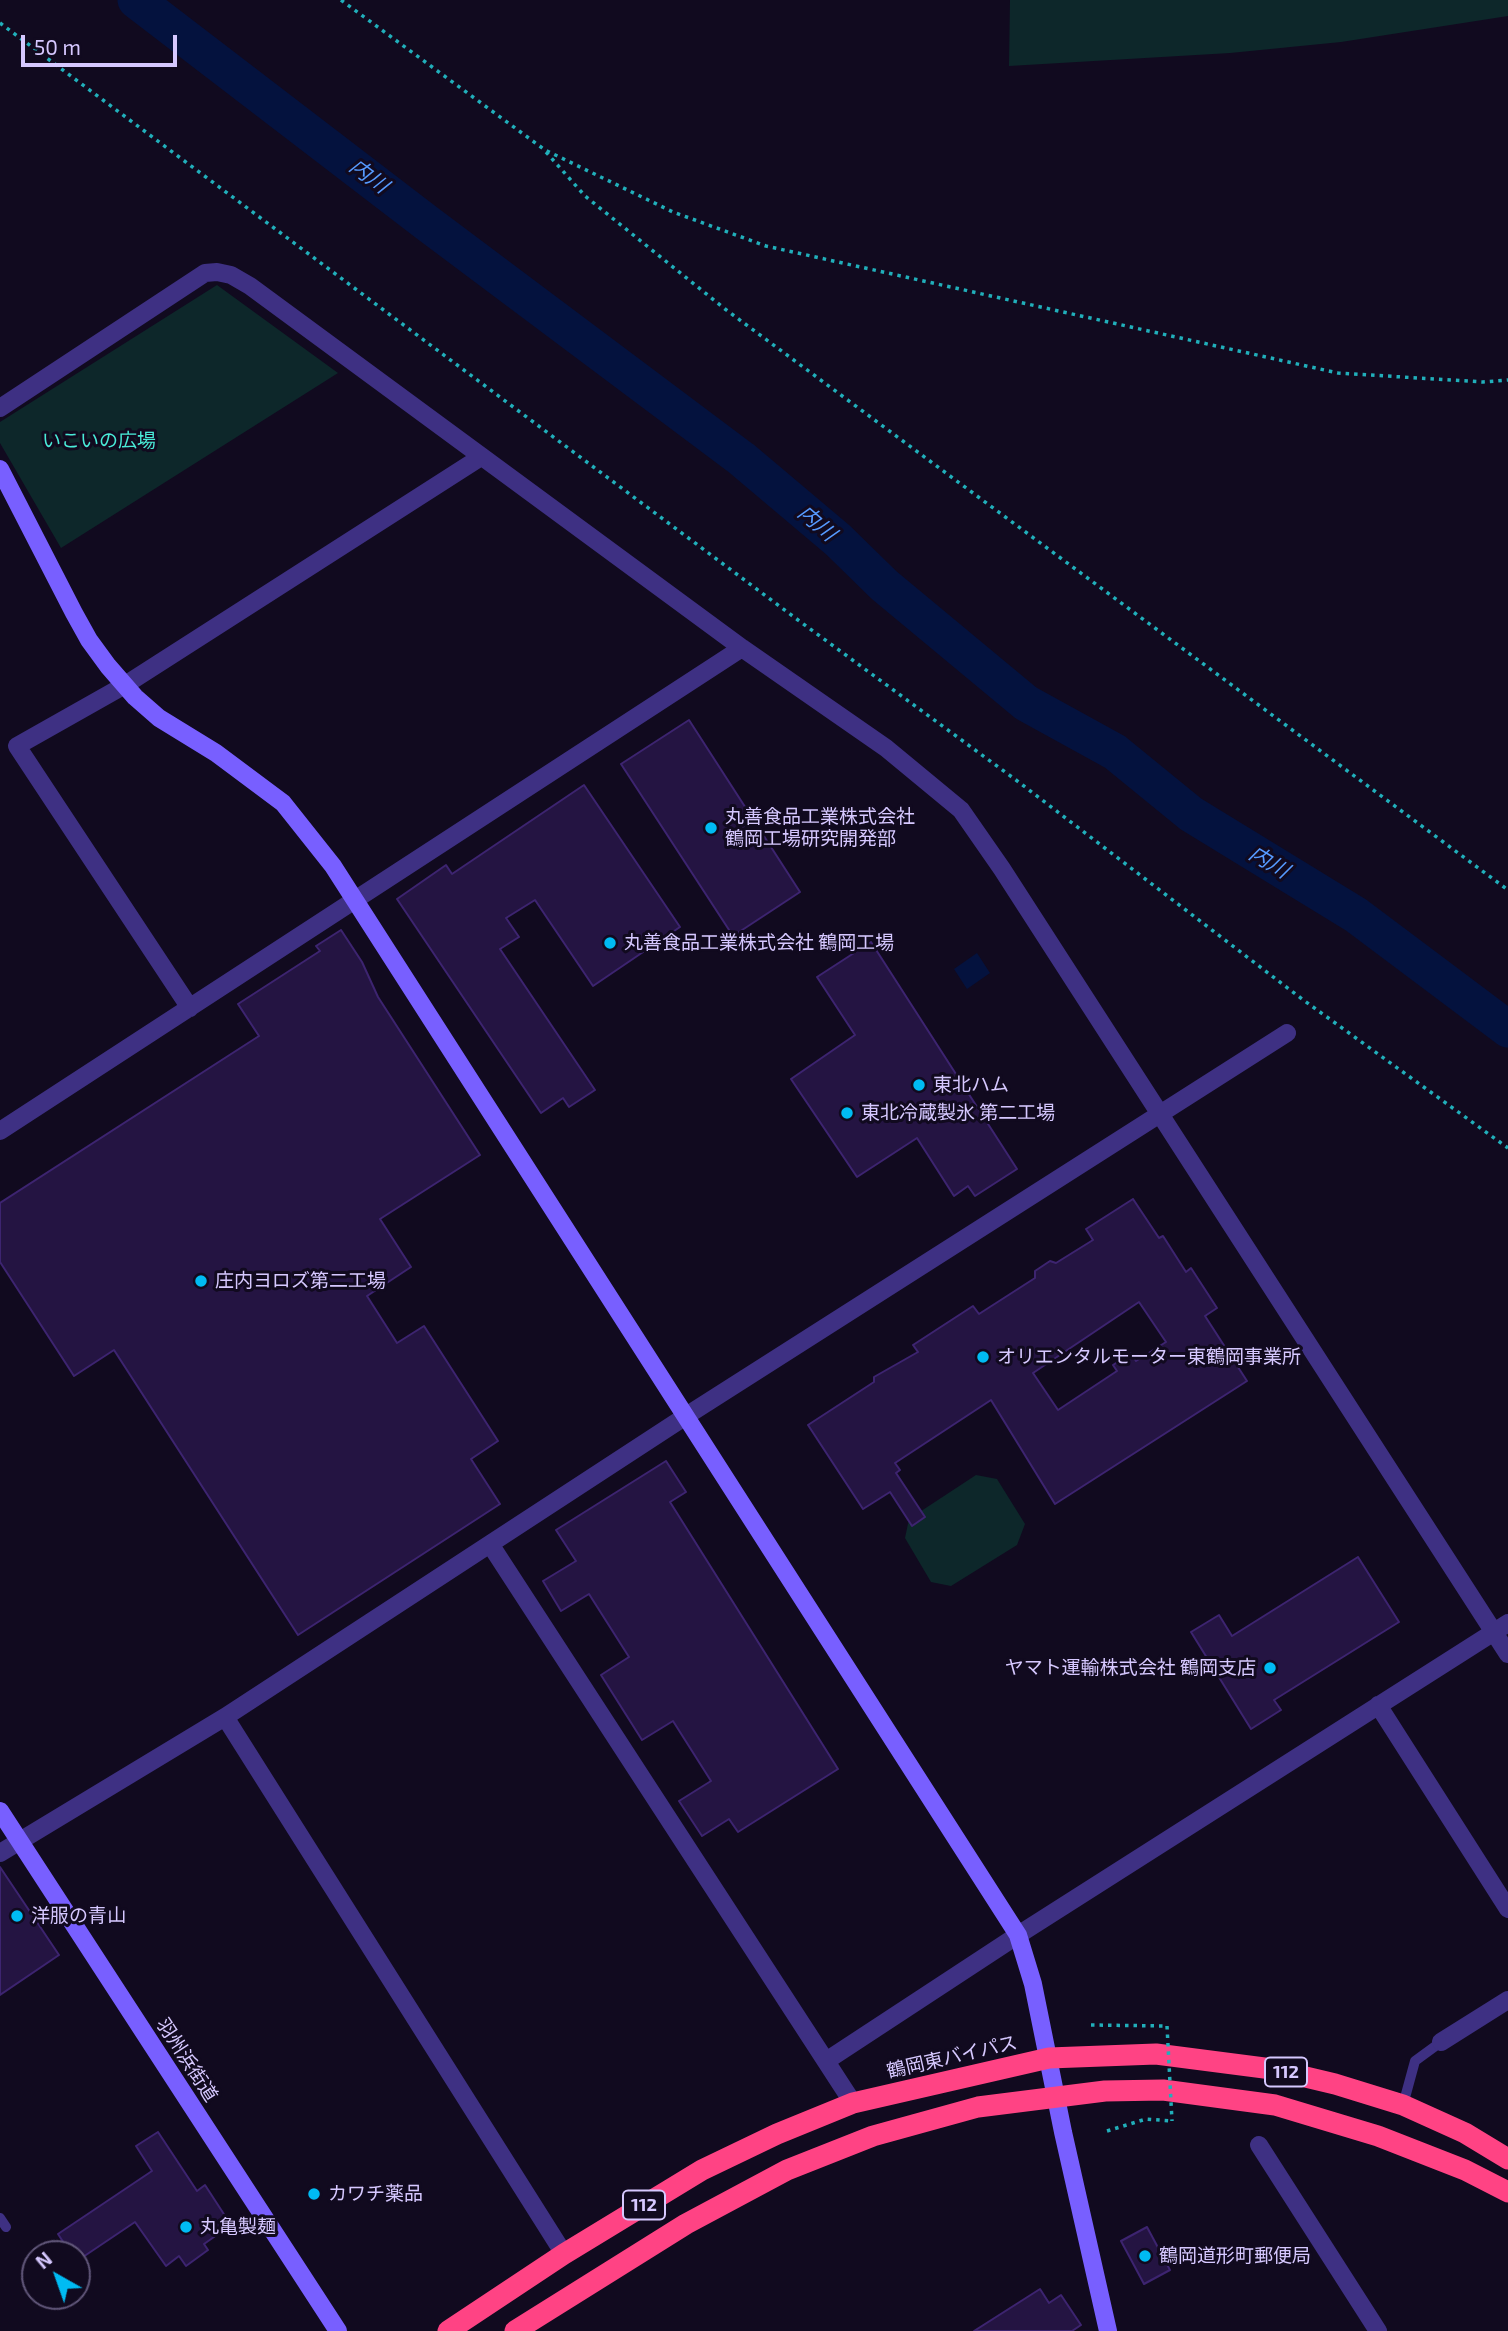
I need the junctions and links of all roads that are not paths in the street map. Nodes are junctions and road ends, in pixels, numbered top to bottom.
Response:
1 (0, 408) edge
2 (481, 457) junction
3 (0, 469) edge
4 (743, 648) junction
5 (125, 685) junction
6 (355, 900) junction
7 (190, 1008) junction
8 (1287, 1033) dead end
9 (1159, 1113) junction
10 (0, 1130) edge
11 (686, 1416) junction
12 (490, 1544) junction
13 (1501, 1628) edge
14 (1508, 1654) edge
15 (1378, 1705) junction
16 (225, 1717) junction
17 (0, 1811) edge
18 (19, 1840) junction
19 (0, 1853) edge
20 (1508, 1909) edge
21 (1018, 1935) junction
22 (1508, 2000) edge
23 (1441, 2042) joint
24 (1049, 2058) junction
25 (825, 2061) junction
26 (1056, 2098) junction
27 (853, 2103) junction
28 (1403, 2105) junction
29 (1259, 2145) dead end
30 (1508, 2158) edge
31 (1508, 2192) edge
32 (565, 2254) junction
33 (338, 2331) edge
34 (448, 2331) edge
35 (515, 2331) edge
36 (1108, 2331) edge
37 (1378, 2331) edge

1 - 2 street
2 - 4 street
2 - 5 street
3 - 5 street
4 - 6 street
4 - 9 street
5 - 6 street
5 - 7 street
6 - 7 street
6 - 11 street
7 - 10 street
8 - 9 street
9 - 11 street
9 - 13 street
11 - 12 street
11 - 21 street
12 - 16 street
12 - 25 street
13 - 14 street
13 - 15 street
15 - 20 street
15 - 21 street
16 - 18 street
16 - 32 street
17 - 18 street, 羽州浜街道
18 - 19 street
18 - 33 street, 羽州浜街道
21 - 24 street
21 - 25 street
22 - 23 street
23 - 28 lane
24 - 26 street
24 - 27 highway, 鶴岡東バイパス / 112
24 - 28 highway, 鶴岡東バイパス / 112
25 - 27 street
26 - 31 highway, 112
26 - 35 highway, 112
26 - 36 street
27 - 32 highway, 鶴岡東バイパス / 112
28 - 30 highway, 鶴岡東バイパス / 112
29 - 37 street
32 - 34 highway, 鶴岡東バイパス / 112

